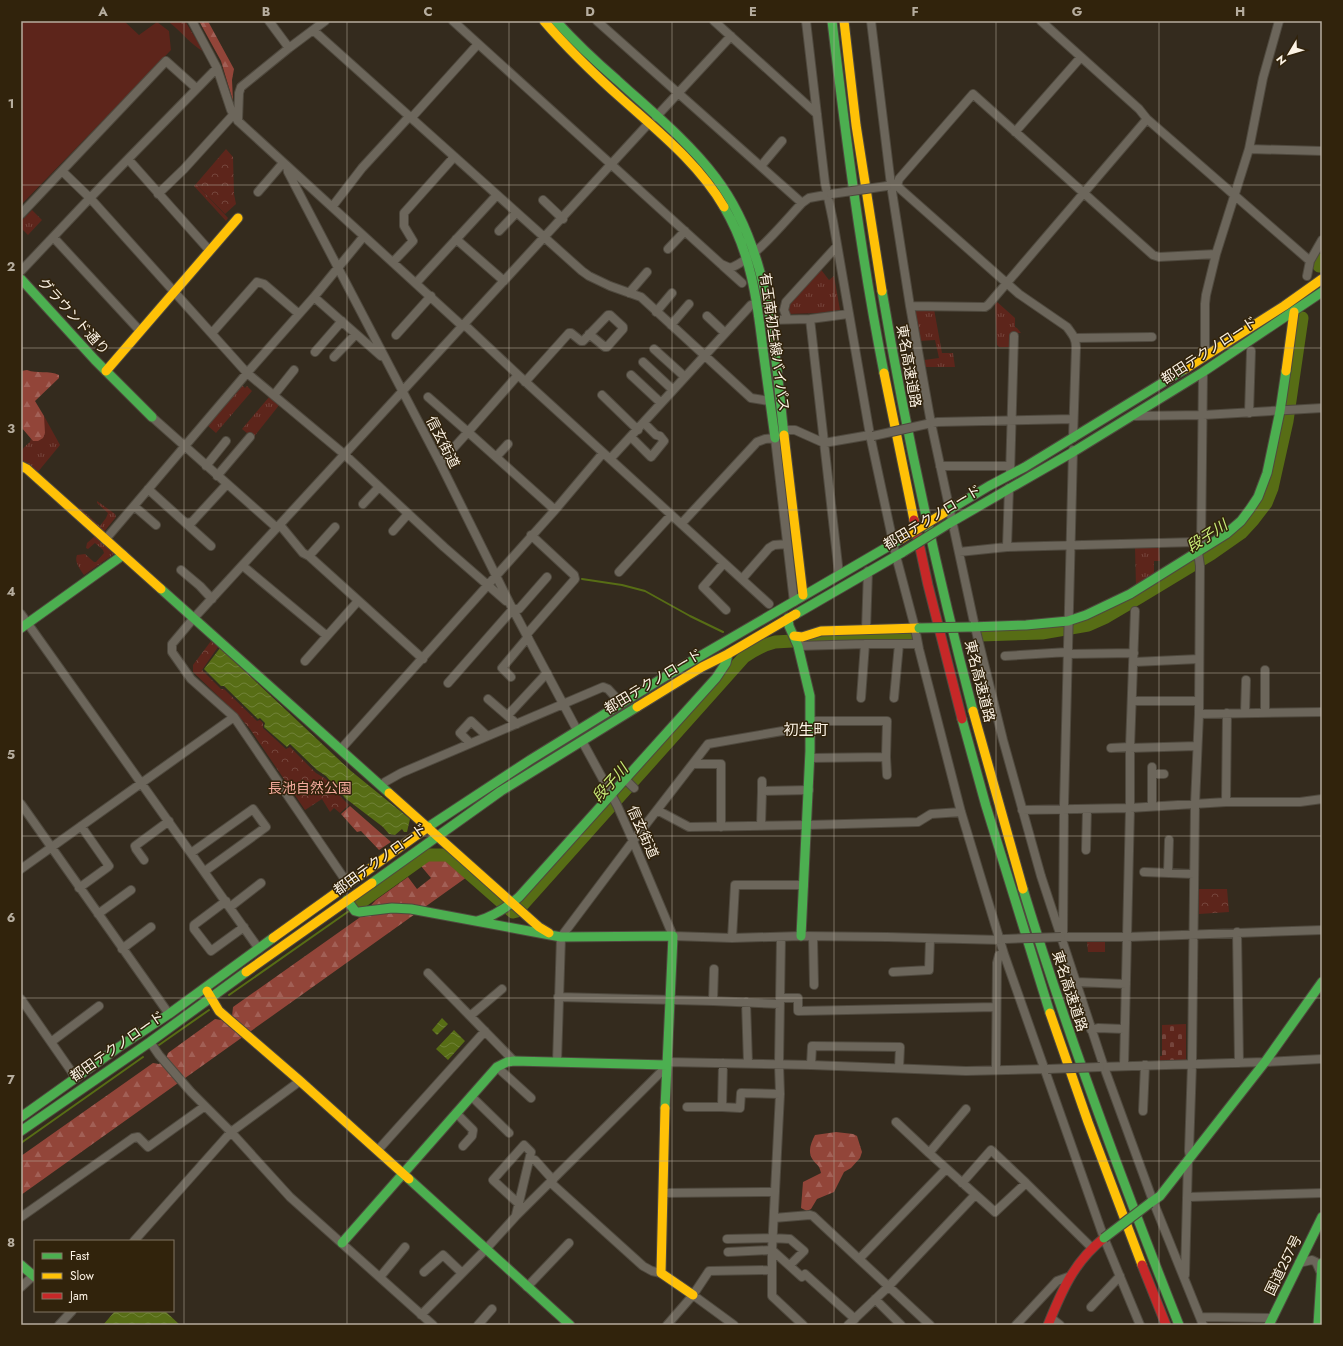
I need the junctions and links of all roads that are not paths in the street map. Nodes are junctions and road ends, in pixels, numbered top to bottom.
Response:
1 (192, 21) edge
2 (269, 21) edge
3 (325, 21) edge
4 (453, 21) edge
5 (544, 21) edge
6 (556, 21) edge
7 (597, 21) edge
8 (806, 21) edge
9 (832, 21) edge
10 (844, 21) edge
11 (870, 21) edge
12 (1041, 21) edge
13 (1278, 21) edge
14 (717, 22) edge
15 (313, 30) junction
16 (731, 36) junction
17 (478, 44) junction
18 (289, 48) junction
19 (1081, 57) junction
20 (217, 68) junction
21 (196, 88) junction
22 (678, 92) junction
23 (817, 114) junction
24 (656, 116) junction
25 (410, 117) junction
26 (236, 118) junction
27 (1147, 119) junction
28 (649, 124) junction
29 (1015, 132) junction
30 (782, 142) dead end
31 (1248, 149) junction
32 (1322, 151) edge
33 (454, 158) junction
34 (128, 159) junction
35 (285, 164) junction
36 (612, 164) junction
37 (761, 166) junction
38 (62, 171) junction
39 (892, 186) junction
40 (258, 192) dead end
41 (158, 194) junction
42 (1083, 194) junction
43 (1234, 194) junction
44 (829, 195) junction
45 (496, 196) junction
46 (90, 198) junction
47 (543, 200) dead end
48 (802, 203) junction
49 (332, 207) junction
50 (516, 213) junction
51 (21, 214) edge
52 (238, 218) dead end
53 (563, 219) junction
54 (499, 231) dead end
55 (685, 231) junction
56 (364, 236) junction
57 (54, 238) junction
58 (544, 238) junction
59 (456, 239) junction
60 (1322, 240) edge
61 (837, 246) junction
62 (668, 249) dead end
63 (210, 250) junction
64 (755, 251) junction
65 (1216, 254) junction
66 (747, 258) junction
67 (1310, 261) junction
68 (393, 262) junction
69 (721, 264) junction
70 (337, 268) junction
71 (21, 271) edge
72 (647, 272) dead end
73 (1307, 276) dead end
74 (21, 278) edge
75 (1322, 279) edge
76 (504, 281) junction
77 (416, 283) junction
78 (742, 283) dead end
79 (1006, 283) junction
80 (175, 292) junction
81 (1322, 292) edge
82 (629, 293) junction
83 (672, 293) dead end
84 (431, 296) junction
85 (314, 297) junction
86 (689, 304) dead end
87 (757, 304) junction
88 (910, 306) junction
89 (656, 312) junction
90 (1294, 312) junction
91 (299, 314) junction
92 (848, 314) junction
93 (707, 316) dead end
94 (787, 318) junction
95 (810, 319) junction
96 (769, 320) junction
97 (342, 321) junction
98 (464, 325) junction
99 (671, 325) junction
100 (140, 331) junction
101 (725, 332) junction
102 (212, 333) junction
103 (356, 334) junction
104 (590, 334) dead end
105 (396, 335) dead end
106 (1014, 336) dead end
107 (1152, 337) dead end
108 (1075, 338) junction
109 (654, 349) dead end
110 (1251, 351) dead end
111 (315, 352) dead end
112 (704, 356) junction
113 (1205, 357) junction
114 (334, 358) dead end
115 (384, 358) junction
116 (643, 362) dead end
117 (294, 370) dead end
118 (106, 372) junction
119 (247, 372) junction
120 (1203, 372) junction
121 (631, 375) dead end
122 (518, 376) junction
123 (685, 377) junction
124 (525, 382) junction
125 (673, 390) junction
126 (402, 391) junction
127 (274, 395) junction
128 (602, 396) dead end
129 (428, 397) dead end
130 (769, 401) junction
131 (661, 403) junction
132 (1322, 408) edge
133 (1287, 410) junction
134 (1249, 413) junction
135 (1203, 415) junction
136 (1130, 416) junction
137 (152, 417) joint
138 (1073, 419) junction
139 (1011, 421) junction
140 (929, 424) junction
141 (641, 426) junction
142 (784, 430) junction
143 (468, 432) junction
144 (872, 435) junction
145 (250, 437) dead end
146 (631, 437) junction
147 (775, 438) junction
148 (1072, 438) junction
149 (226, 442) dead end
150 (824, 443) junction
151 (508, 444) dead end
152 (184, 447) junction
153 (1073, 452) junction
154 (603, 453) junction
155 (344, 454) junction
156 (496, 457) junction
157 (610, 459) junction
158 (440, 463) junction
159 (21, 466) edge
160 (206, 466) junction
161 (940, 466) junction
162 (1010, 470) junction
163 (217, 476) junction
164 (227, 484) junction
165 (379, 487) junction
166 (1008, 488) junction
167 (148, 489) junction
168 (363, 504) dead end
169 (134, 506) junction
170 (555, 510) junction
171 (947, 512) junction
172 (408, 514) junction
173 (671, 515) junction
174 (186, 523) junction
175 (950, 523) junction
176 (682, 524) junction
177 (156, 525) dead end
178 (278, 527) junction
179 (335, 527) dead end
180 (393, 531) dead end
181 (531, 535) junction
182 (105, 540) junction
183 (897, 541) junction
184 (788, 544) junction
185 (210, 546) dead end
186 (1070, 546) junction
187 (1007, 547) junction
188 (1200, 550) junction
189 (959, 552) junction
190 (899, 554) junction
191 (123, 555) junction
192 (309, 556) junction
193 (724, 563) junction
194 (242, 566) junction
195 (181, 570) dead end
196 (619, 572) dead end
197 (868, 572) junction
198 (839, 574) junction
199 (496, 576) junction
200 (547, 577) dead end
201 (742, 579) junction
202 (488, 585) junction
203 (803, 595) junction
204 (212, 599) junction
205 (794, 600) junction
206 (358, 601) junction
207 (769, 604) dead end
208 (511, 607) junction
209 (726, 610) dead end
210 (1135, 611) dead end
211 (21, 614) edge
212 (788, 618) junction
213 (193, 619) junction
214 (24, 626) edge
215 (1068, 627) junction
216 (866, 630) junction
217 (975, 631) junction
218 (327, 636) junction
219 (527, 636) junction
220 (917, 636) junction
221 (796, 642) junction
222 (865, 644) junction
223 (899, 644) junction
224 (1068, 653) junction
225 (1134, 653) junction
226 (728, 654) junction
227 (1006, 656) dead end
228 (422, 659) junction
229 (1199, 659) junction
230 (305, 661) dead end
231 (1134, 662) junction
232 (1265, 670) dead end
233 (547, 673) junction
234 (511, 677) dead end
235 (1246, 680) dead end
236 (448, 683) dead end
237 (861, 698) dead end
238 (894, 698) dead end
239 (488, 699) dead end
240 (1132, 701) junction
241 (1199, 701) junction
242 (621, 703) junction
243 (562, 704) junction
244 (1322, 712) edge
245 (1226, 713) junction
246 (1245, 713) junction
247 (1265, 713) junction
248 (1199, 714) junction
249 (508, 716) junction
250 (234, 717) junction
251 (517, 724) junction
252 (811, 724) junction
253 (577, 730) junction
254 (487, 736) junction
255 (582, 741) junction
256 (470, 743) junction
257 (1197, 746) junction
258 (1130, 747) junction
259 (1111, 748) dead end
260 (340, 750) junction
261 (886, 757) junction
262 (810, 758) junction
263 (693, 764) junction
264 (1164, 774) dead end
265 (887, 775) dead end
266 (626, 780) junction
267 (762, 781) dead end
268 (142, 784) junction
269 (382, 786) junction
270 (634, 788) dead end
271 (808, 790) junction
272 (762, 791) junction
273 (613, 799) junction
274 (1322, 799) edge
275 (1226, 802) junction
276 (21, 804) edge
277 (1195, 804) junction
278 (1152, 806) junction
279 (1130, 808) junction
280 (1064, 809) junction
281 (1087, 809) junction
282 (657, 810) junction
283 (1022, 810) junction
284 (961, 812) junction
285 (168, 821) junction
286 (761, 825) junction
287 (81, 826) junction
288 (721, 826) junction
289 (807, 826) junction
290 (428, 827) junction
291 (437, 835) junction
292 (1169, 840) dead end
293 (633, 841) junction
294 (51, 848) junction
295 (1086, 850) dead end
296 (191, 852) junction
297 (144, 860) dead end
298 (21, 869) edge
299 (205, 871) junction
300 (1144, 872) dead end
301 (1168, 873) junction
302 (1194, 874) junction
303 (262, 883) dead end
304 (348, 884) junction
305 (804, 885) junction
306 (79, 888) junction
307 (131, 890) dead end
308 (228, 904) junction
309 (351, 905) junction
310 (513, 907) junction
311 (98, 914) junction
312 (476, 921) junction
313 (151, 927) dead end
314 (244, 927) junction
315 (1322, 930) edge
316 (1237, 932) junction
317 (1194, 934) junction
318 (558, 936) junction
319 (673, 936) junction
320 (801, 936) junction
321 (814, 936) junction
322 (781, 937) junction
323 (1062, 937) junction
324 (1127, 937) junction
325 (732, 938) junction
326 (930, 938) junction
327 (1003, 940) junction
328 (122, 949) junction
329 (259, 949) junction
330 (1004, 954) junction
331 (714, 969) dead end
332 (893, 972) dead end
333 (428, 973) dead end
334 (1076, 982) junction
335 (1322, 982) edge
336 (1126, 984) junction
337 (814, 985) dead end
338 (205, 987) junction
339 (502, 989) dead end
340 (211, 996) junction
341 (558, 997) junction
342 (21, 999) edge
343 (670, 999) junction
344 (713, 1001) junction
345 (780, 1001) junction
346 (746, 1002) junction
347 (99, 1006) dead end
348 (996, 1007) junction
349 (170, 1014) junction
350 (470, 1016) junction
351 (1124, 1029) junction
352 (1091, 1030) junction
353 (485, 1031) junction
354 (51, 1042) junction
355 (150, 1042) junction
356 (1322, 1058) edge
357 (514, 1061) junction
358 (557, 1062) junction
359 (1239, 1062) junction
360 (1265, 1062) junction
361 (723, 1063) junction
362 (748, 1063) junction
363 (779, 1064) junction
364 (1192, 1064) junction
365 (667, 1065) junction
366 (811, 1065) junction
367 (1145, 1065) junction
368 (1124, 1066) junction
369 (496, 1067) junction
370 (1102, 1067) junction
371 (899, 1068) junction
372 (1046, 1069) junction
373 (996, 1070) junction
374 (76, 1078) junction
375 (300, 1081) junction
376 (780, 1094) junction
377 (471, 1096) junction
378 (531, 1098) dead end
379 (205, 1106) junction
380 (688, 1107) dead end
381 (722, 1107) junction
382 (966, 1109) dead end
383 (1143, 1111) dead end
384 (456, 1113) junction
385 (21, 1117) edge
386 (896, 1122) dead end
387 (21, 1131) edge
388 (232, 1132) junction
389 (509, 1134) dead end
390 (463, 1146) dead end
391 (378, 1150) junction
392 (929, 1153) junction
393 (1189, 1158) junction
394 (535, 1160) dead end
395 (946, 1169) junction
396 (403, 1174) junction
397 (552, 1181) junction
398 (962, 1182) junction
399 (1026, 1184) junction
400 (775, 1192) junction
401 (664, 1193) junction
402 (1322, 1193) edge
403 (975, 1194) junction
404 (1188, 1197) junction
405 (1152, 1202) junction
406 (520, 1205) junction
407 (516, 1216) junction
408 (21, 1217) edge
409 (1322, 1217) edge
410 (774, 1218) junction
411 (772, 1238) junction
412 (1104, 1238) junction
413 (727, 1239) dead end
414 (135, 1240) edge
415 (342, 1243) junction
416 (569, 1243) dead end
417 (405, 1247) dead end
418 (1092, 1248) junction
419 (486, 1249) junction
420 (772, 1250) junction
421 (728, 1252) dead end
422 (859, 1259) junction
423 (1300, 1263) junction
424 (1322, 1263) edge
425 (790, 1265) junction
426 (21, 1266) edge
427 (771, 1270) junction
428 (424, 1272) dead end
429 (661, 1273) junction
430 (462, 1274) junction
431 (1321, 1274) edge
432 (1120, 1276) junction
433 (34, 1277) edge
434 (380, 1277) junction
435 (1068, 1277) junction
436 (1185, 1280) junction
437 (21, 1287) edge
438 (527, 1287) junction
439 (888, 1287) junction
440 (693, 1295) junction
441 (875, 1299) junction
442 (1091, 1307) dead end
443 (492, 1309) dead end
444 (71, 1312) edge
445 (421, 1314) junction
446 (1200, 1317) junction
447 (855, 1319) junction
448 (1050, 1321) edge
449 (1271, 1322) edge
450 (1319, 1322) edge
451 (59, 1325) edge
452 (433, 1325) edge
453 (478, 1325) edge
454 (570, 1325) edge
455 (667, 1325) edge
456 (734, 1325) edge
457 (803, 1325) edge
458 (848, 1325) edge
459 (902, 1325) edge
460 (930, 1325) edge
461 (1016, 1325) edge
462 (1060, 1325) edge
463 (1140, 1325) edge
464 (1166, 1325) edge
465 (1179, 1325) edge
466 (1203, 1325) edge

1 - 20 street
2 - 18 street
3 - 15 street
4 - 17 street
5 - 28 main road, 有玉南初生線バイパス
6 - 24 main road, 有玉南初生線バイパス
7 - 22 street
8 - 23 street
9 - 464 main road, 東名高速道路
10 - 465 main road, 東名高速道路
11 - 39 street
12 - 19 street
13 - 31 street
14 - 16 street
15 - 18 street
15 - 25 street
16 - 22 street
16 - 23 street
17 - 25 street
17 - 36 street
18 - 26 street
19 - 27 street
19 - 29 street
20 - 21 street
20 - 26 street
21 - 34 street
21 - 38 street
22 - 24 street
22 - 37 street
23 - 44 street
24 - 64 main road, 有玉南初生線バイパス
25 - 33 street
25 - 49 street
26 - 35 street
26 - 41 street
27 - 42 street
27 - 43 street
28 - 36 street
28 - 66 main road, 有玉南初生線バイパス
29 - 39 street
29 - 42 street
30 - 37 street
31 - 32 street
31 - 43 street
33 - 45 street
33 - 68 street
34 - 41 street
34 - 46 street
35 - 40 street
35 - 49 street
35 - 70 street, 信玄街道
36 - 53 street
36 - 55 street
37 - 48 street
38 - 46 street
38 - 51 street
39 - 44 street, bridge
39 - 79 street
39 - 88 street
41 - 63 street
42 - 65 street
42 - 79 street
43 - 65 street
43 - 67 street
44 - 48 street
44 - 61 street
45 - 50 street
45 - 59 street
46 - 57 street
46 - 80 street
47 - 53 street
48 - 64 street
49 - 56 street
50 - 54 street
50 - 58 street
52 - 63 main road
53 - 58 street
55 - 62 street
55 - 69 street
56 - 68 street
56 - 70 street
57 - 71 street
57 - 100 street
58 - 76 street
58 - 82 street
59 - 76 street
59 - 77 street
60 - 67 street
61 - 92 street
61 - 94 street
63 - 80 main road
64 - 66 street
64 - 96 main road, 有玉南初生線バイパス
65 - 113 street
66 - 69 street
66 - 87 main road, 有玉南初生線バイパス
67 - 73 street
68 - 77 street
69 - 78 street
70 - 85 street
70 - 115 street, 信玄街道
72 - 82 street
74 - 118 main road, グラウンド通り
75 - 113 main road, 都田テクノロード
76 - 98 street
77 - 84 street
79 - 88 street
79 - 108 street
80 - 100 main road
80 - 102 street
81 - 90 main road, 都田テクノロード
82 - 89 street
83 - 89 street
84 - 98 street
84 - 105 street
85 - 91 street
85 - 97 street
86 - 99 street
87 - 101 street
87 - 130 main road, 有玉南初生線バイパス
88 - 140 street
89 - 99 street
90 - 120 main road, 都田テクノロード
90 - 133 main road
91 - 102 street
91 - 119 street
92 - 95 street
92 - 144 street
93 - 101 street
94 - 95 street
94 - 96 street
95 - 150 street
96 - 142 main road, 有玉南初生線バイパス
97 - 103 street
97 - 111 street
98 - 122 street
98 - 126 street
99 - 112 street
100 - 118 main road
101 - 112 street
102 - 119 street
103 - 114 street
103 - 115 street
104 - 124 street
106 - 139 street
107 - 108 street
108 - 138 street
109 - 123 street
110 - 134 street
112 - 123 street
112 - 130 street
113 - 148 main road, 都田テクノロード
115 - 126 street, 信玄街道
116 - 125 street
117 - 127 street
118 - 137 main road, グラウンド通り
119 - 127 street
119 - 152 street
120 - 135 street
120 - 136 main road, 都田テクノロード
121 - 131 street
122 - 124 street
122 - 143 street
123 - 125 street
124 - 154 street
125 - 131 street
126 - 155 street
126 - 158 street, 信玄街道
127 - 155 street
128 - 141 street
129 - 143 street
130 - 147 main road, 有玉南初生線バイパス
131 - 141 street
132 - 133 street
133 - 134 street
133 - 188 main road
134 - 135 street
135 - 136 street
135 - 188 street
136 - 153 main road, 都田テクノロード
137 - 152 street
138 - 139 street
138 - 148 street
139 - 140 street
139 - 162 street
140 - 144 street, bridge
140 - 161 street
141 - 146 street
141 - 146 street
142 - 150 street
142 - 203 main road, 有玉南初生線バイパス
143 - 156 street
143 - 158 street
144 - 150 street
144 - 183 street
145 - 163 street
146 - 157 street
147 - 176 street
147 - 184 street, 有玉南初生線バイパス
148 - 153 street
148 - 162 main road, 都田テクノロード
149 - 160 street
150 - 198 street
151 - 156 street
152 - 160 street
152 - 167 street
153 - 166 main road, 都田テクノロード
153 - 186 street
154 - 157 street
154 - 170 street
155 - 165 street
155 - 178 street
156 - 170 street
157 - 173 street
158 - 199 street, 信玄街道
159 - 182 main road
160 - 163 street
161 - 162 street
161 - 171 street
162 - 171 main road, 都田テクノロード
163 - 164 street
164 - 174 street
164 - 178 street
165 - 168 street
165 - 172 street
166 - 175 main road, 都田テクノロード
166 - 187 street
167 - 169 street
167 - 174 street
169 - 177 street
169 - 182 street
170 - 181 street
171 - 175 street
171 - 183 main road, 都田テクノロード, bridge
172 - 180 street
172 - 202 street
173 - 176 street
173 - 196 street
174 - 185 street
175 - 189 street
175 - 190 main road, 都田テクノロード, bridge
176 - 193 street
178 - 192 street
178 - 194 street
179 - 192 street
181 - 199 street
181 - 219 street
182 - 191 main road
183 - 190 street
183 - 198 main road, 都田テクノロード
184 - 201 street
184 - 205 street, 有玉南初生線バイパス
186 - 187 street
186 - 188 street
186 - 215 street
187 - 189 street
188 - 215 main road
188 - 229 street
189 - 217 street
190 - 197 main road, 都田テクノロード
190 - 220 street
191 - 213 main road
191 - 214 main road
192 - 206 street
193 - 201 street
193 - 209 street
194 - 204 street
194 - 218 street
195 - 204 street
197 - 212 main road, 都田テクノロード
197 - 216 street
198 - 203 main road, 都田テクノロード
199 - 202 street
199 - 208 street, 信玄街道
200 - 208 street
201 - 207 street
202 - 208 street
202 - 228 street
203 - 205 main road, 都田テクノロード
203 - 212 street
204 - 213 street
205 - 212 street
205 - 242 main road, 都田テクノロード
206 - 218 street
206 - 228 street
208 - 219 street, 信玄街道
208 - 236 street
210 - 225 street
211 - 214 street
212 - 221 main road
212 - 226 main road, 都田テクノロード
213 - 250 street
213 - 260 main road
214 - 268 street
215 - 217 main road
215 - 224 street
216 - 220 main road
216 - 221 main road
217 - 220 main road, bridge
217 - 283 street
218 - 230 street
219 - 233 street, 信玄街道
219 - 234 street
220 - 223 street
220 - 284 street
221 - 222 street
221 - 252 main road
222 - 223 street
222 - 237 street
223 - 238 street
224 - 225 street
224 - 227 street
224 - 280 street
225 - 231 street
226 - 255 main road, 都田テクノロード
226 - 266 main road
228 - 260 street
229 - 231 street
229 - 241 street
231 - 240 street
232 - 247 street
233 - 243 street, 信玄街道
233 - 249 street
235 - 246 street
239 - 249 street
240 - 241 street
240 - 258 street
241 - 248 street
242 - 243 street
242 - 253 main road, 都田テクノロード
243 - 251 street
243 - 253 street, 信玄街道
244 - 247 street
245 - 246 street
245 - 248 street
245 - 275 street
246 - 247 street
248 - 257 street
249 - 251 street
250 - 268 street
250 - 304 street
251 - 254 street
252 - 261 street
252 - 262 main road
252 - 263 street
253 - 290 main road, 都田テクノロード
254 - 256 street
254 - 256 street
255 - 273 street, 信玄街道
255 - 291 main road, 都田テクノロード
256 - 269 street
257 - 258 street
257 - 277 street
258 - 259 street
258 - 279 street
260 - 269 main road
261 - 262 street
261 - 265 street
262 - 271 main road
263 - 282 street
263 - 288 street
264 - 278 street
266 - 270 street
266 - 273 main road
267 - 272 street
268 - 285 street
268 - 287 street
269 - 290 main road
271 - 272 street
271 - 289 main road
272 - 286 street
273 - 293 street, 信玄街道
273 - 310 main road
274 - 275 street
275 - 277 street
276 - 294 street
277 - 278 street
277 - 302 street
278 - 279 street
279 - 281 street
279 - 324 street
280 - 281 street
280 - 283 street
280 - 323 street
281 - 295 street
282 - 288 street
282 - 293 street
283 - 323 street
284 - 289 street
284 - 327 street
285 - 296 street
285 - 297 street
286 - 288 street
286 - 289 street
287 - 294 street
287 - 306 street
289 - 305 main road
290 - 291 main road
290 - 304 main road, 都田テクノロード
291 - 309 main road, 都田テクノロード
291 - 310 main road
292 - 301 street
293 - 318 street
293 - 319 street, 信玄街道
294 - 298 street
294 - 306 street
296 - 299 street
296 - 299 street
299 - 308 street
300 - 301 street
301 - 302 street
302 - 317 street
303 - 308 street
304 - 329 main road, 都田テクノロード
305 - 320 main road
305 - 325 street
306 - 311 street
307 - 311 street
308 - 314 street
308 - 314 street
309 - 312 main road
309 - 340 main road, 都田テクノロード
310 - 312 main road
310 - 318 main road
311 - 328 street
312 - 318 main road
313 - 328 street
314 - 329 street
315 - 316 street
316 - 317 street
316 - 359 street
317 - 324 street
317 - 364 street
318 - 319 main road
318 - 341 street
319 - 325 street
319 - 343 main road
320 - 321 street
320 - 322 street
321 - 326 street
321 - 337 street
322 - 325 street
322 - 345 street
323 - 324 street
323 - 327 street, bridge
323 - 334 street
324 - 336 street
326 - 327 street
326 - 332 street
327 - 330 street
328 - 349 street
329 - 338 main road, 都田テクノロード
330 - 348 street
330 - 372 street
331 - 344 street
333 - 350 street
334 - 336 street
334 - 352 street
335 - 360 main road
336 - 351 street
338 - 340 main road
338 - 349 main road, 都田テクノロード
339 - 350 street
340 - 355 main road, 都田テクノロード
340 - 375 main road
341 - 343 street
341 - 358 street
342 - 354 street
343 - 344 street
343 - 365 main road
344 - 346 street
345 - 346 street
345 - 348 street
345 - 363 street
346 - 362 street
347 - 354 street
348 - 373 street
349 - 374 main road, 都田テクノロード
350 - 353 street
351 - 352 street
351 - 368 street
352 - 370 street
353 - 357 street
353 - 391 street
354 - 374 street
355 - 379 street
355 - 387 main road, 都田テクノロード
356 - 360 street
357 - 358 main road
357 - 369 main road
358 - 365 main road
359 - 360 street
359 - 364 street
360 - 393 main road
361 - 362 street
361 - 365 street
361 - 381 street
362 - 363 street
363 - 366 street
363 - 376 street
364 - 367 street
364 - 393 street
365 - 397 street
365 - 401 main road
366 - 371 street
366 - 371 street
367 - 368 street
367 - 383 street
368 - 370 street
369 - 377 main road
369 - 378 street
370 - 372 street, bridge
370 - 405 street
371 - 373 street
372 - 373 street
372 - 412 street
374 - 385 main road, 都田テクノロード
375 - 388 street
375 - 391 main road
376 - 381 street
376 - 400 street
377 - 384 main road
377 - 389 street
379 - 388 street
379 - 408 street
380 - 381 street
382 - 392 street
384 - 390 street
384 - 396 main road
386 - 392 street
388 - 414 street
388 - 415 street
391 - 396 main road
392 - 395 street
393 - 404 street
393 - 405 main road
394 - 397 street
395 - 398 street
395 - 422 street
396 - 415 main road
396 - 419 main road
397 - 407 street
397 - 429 street
398 - 399 street
398 - 403 street
399 - 403 street
399 - 418 street
400 - 401 street
400 - 410 street
401 - 429 main road
402 - 404 street
403 - 439 street
404 - 436 street
405 - 412 main road, bridge
405 - 436 street
406 - 406 street
406 - 407 street
407 - 419 street
409 - 423 main road, 国道257号
410 - 411 street
410 - 422 street
411 - 413 street
411 - 420 street
411 - 425 street
412 - 418 main road
412 - 432 street
415 - 434 street
416 - 438 street
417 - 434 street
418 - 435 main road
419 - 430 street
419 - 438 main road
420 - 421 street
420 - 425 street
420 - 427 street
422 - 439 street
423 - 431 street
423 - 449 main road, 国道257号
424 - 431 main road
425 - 447 street
426 - 433 main road
427 - 440 street
427 - 457 street
428 - 430 street
429 - 440 main road
430 - 445 street
431 - 450 main road
432 - 442 street
432 - 463 street
433 - 437 street
434 - 445 street
435 - 448 main road
435 - 461 street
436 - 446 street
438 - 454 main road
439 - 441 street
439 - 460 street
440 - 455 street
440 - 456 street
441 - 447 street
441 - 459 street
443 - 453 street
444 - 451 street
445 - 452 street
446 - 449 street
446 - 466 street
447 - 458 street
448 - 462 street

